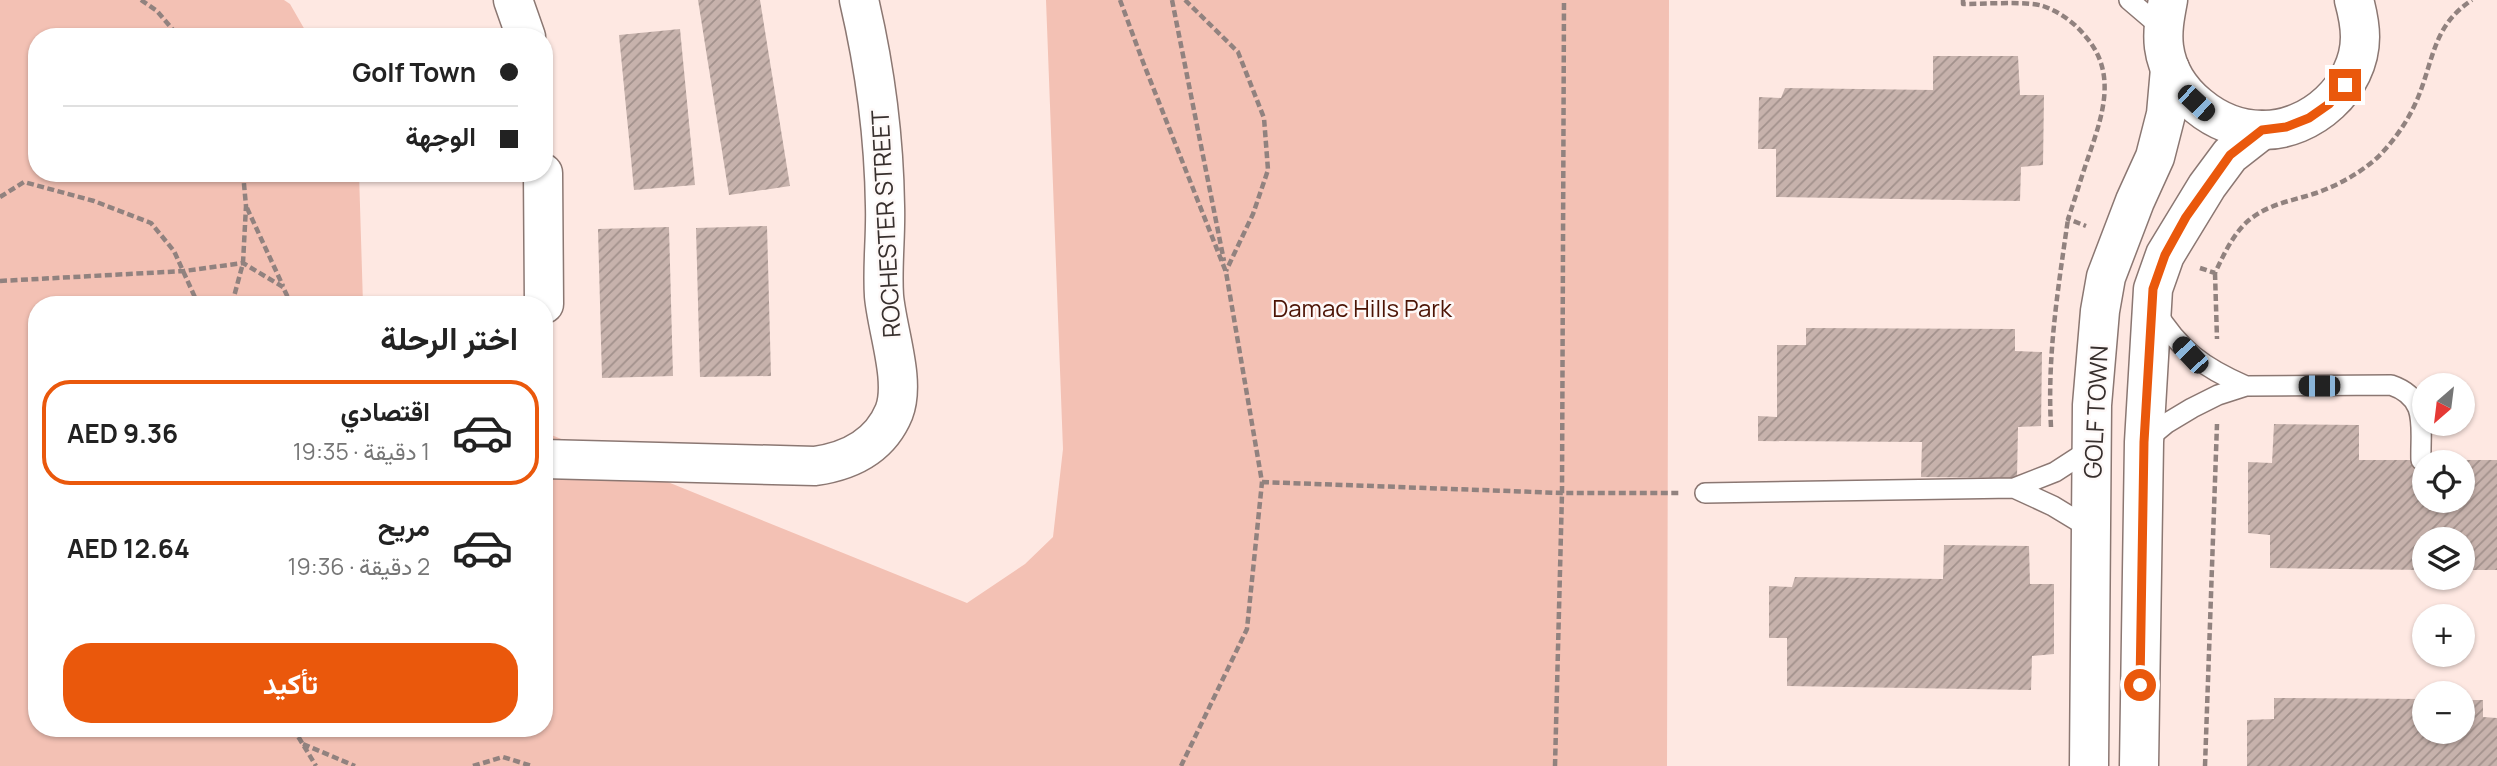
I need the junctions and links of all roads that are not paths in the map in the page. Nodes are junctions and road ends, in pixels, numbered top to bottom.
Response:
1 (513, 0) edge
2 (859, 0) edge
3 (2129, 0) edge
4 (2354, 0) edge
5 (2381, 0) edge
6 (2166, 15) edge
7 (523, 28) edge
8 (2360, 38) junction
9 (2171, 69) junction
10 (2262, 130) junction
11 (543, 182) edge
12 (544, 296) edge
13 (2151, 304) junction
14 (2246, 386) junction
15 (2144, 442) junction
16 (2092, 448) junction
17 (2421, 450) edge
18 (553, 459) edge
19 (2014, 488) junction
20 (1705, 493) road end
21 (2091, 529) junction
22 (2089, 766) edge
23 (2139, 766) edge

1 - 7 street
2 - 18 street, ROCHESTER STREET
3 - 6 lane
4 - 8 street
5 - 8 street
6 - 9 street
8 - 10 street
9 - 10 street
9 - 16 street, GOLF TOWN
10 - 13 street, GOLF TOWN
11 - 12 street
13 - 14 lane
13 - 15 street, GOLF TOWN
14 - 15 lane
14 - 17 lane
15 - 23 street, GOLF TOWN
16 - 19 lane
16 - 21 street, GOLF TOWN
19 - 20 lane
19 - 21 lane
21 - 22 street, GOLF TOWN

